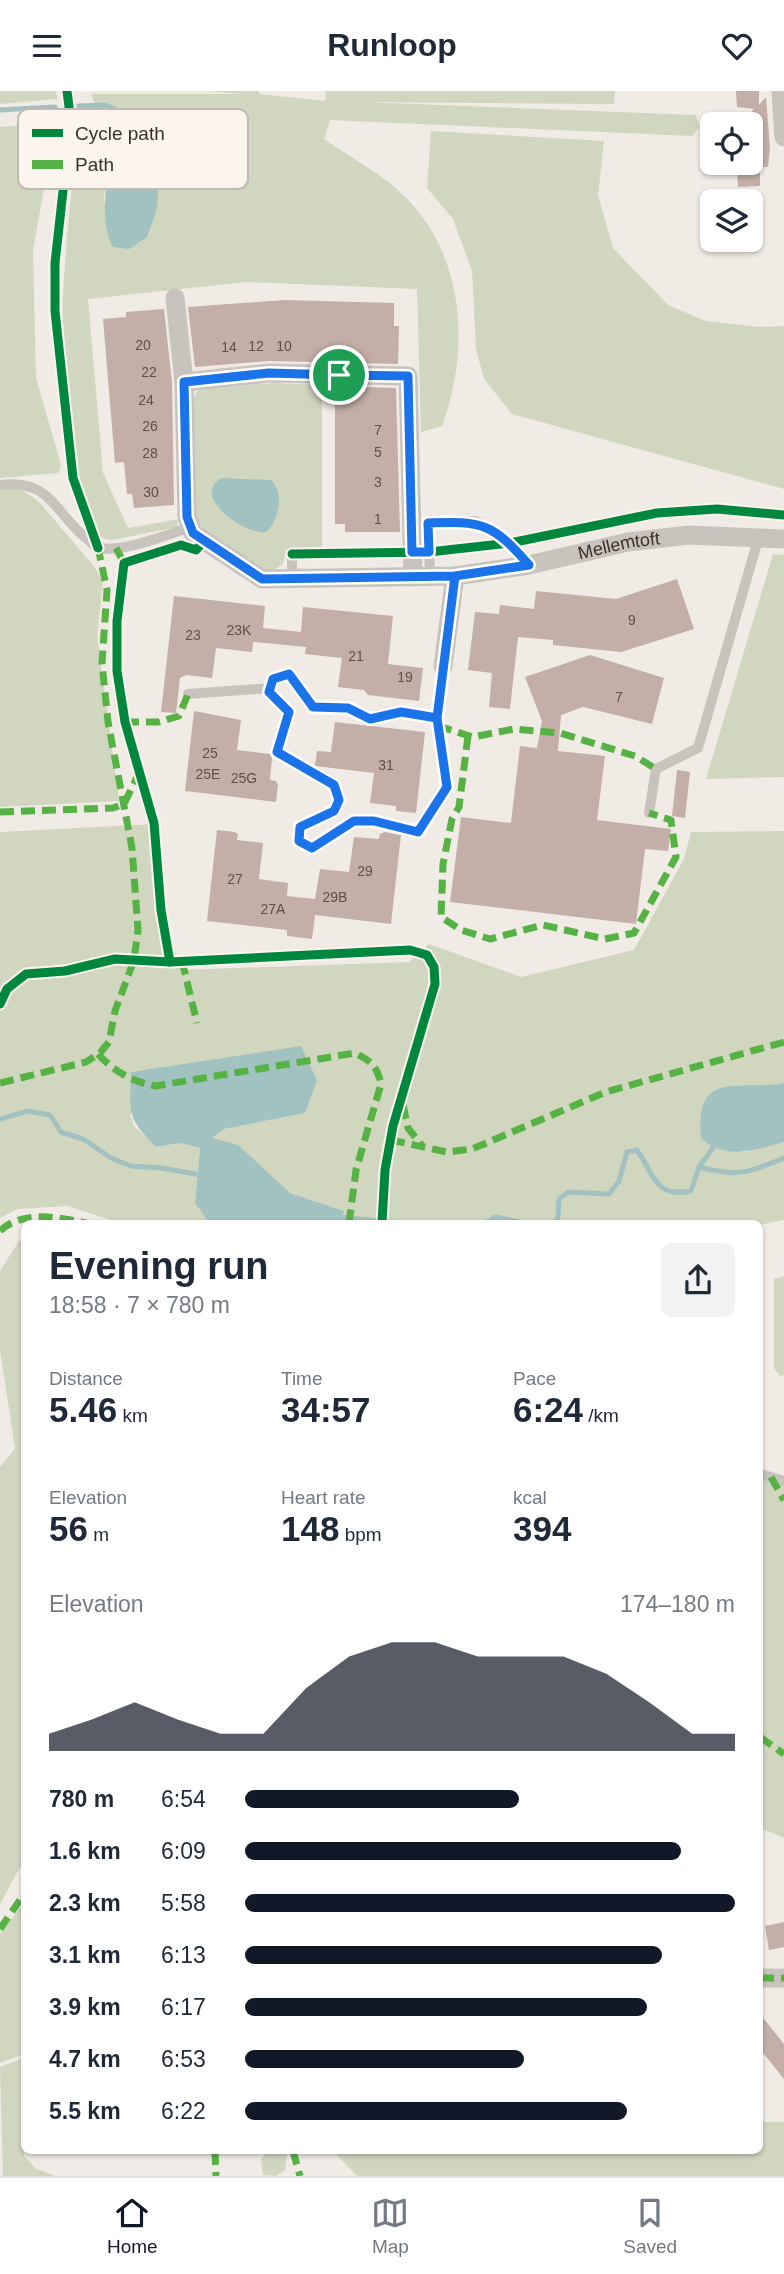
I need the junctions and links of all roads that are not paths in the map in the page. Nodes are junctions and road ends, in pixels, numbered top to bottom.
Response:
1 (781, 91) edge
2 (784, 137) edge
3 (175, 297) dead end
4 (184, 382) junction
5 (0, 485) edge
6 (191, 527) junction
7 (759, 536) junction
8 (784, 539) edge
9 (292, 554) dead end
10 (529, 565) junction
11 (455, 576) junction
12 (421, 577) junction
13 (292, 579) junction
14 (443, 666) joint
15 (270, 688) junction
16 (188, 694) dead end
17 (437, 718) junction
18 (649, 813) dead end
19 (763, 1475) edge
20 (784, 1481) edge
21 (763, 1978) edge
22 (784, 1978) edge

1 - 2 street
3 - 4 street
4 - 6 street
4 - 12 street
5 - 6 lane
6 - 13 street, Mellemtoft
7 - 8 street, Mellemtoft
7 - 10 street, Mellemtoft
7 - 18 lane
9 - 13 lane
10 - 11 street, Mellemtoft
10 - 12 lane
11 - 12 street, Mellemtoft
11 - 14 street
12 - 13 street, Mellemtoft
14 - 17 lane
15 - 16 lane
15 - 17 lane
15 - 17 lane
19 - 20 lane
21 - 22 street

